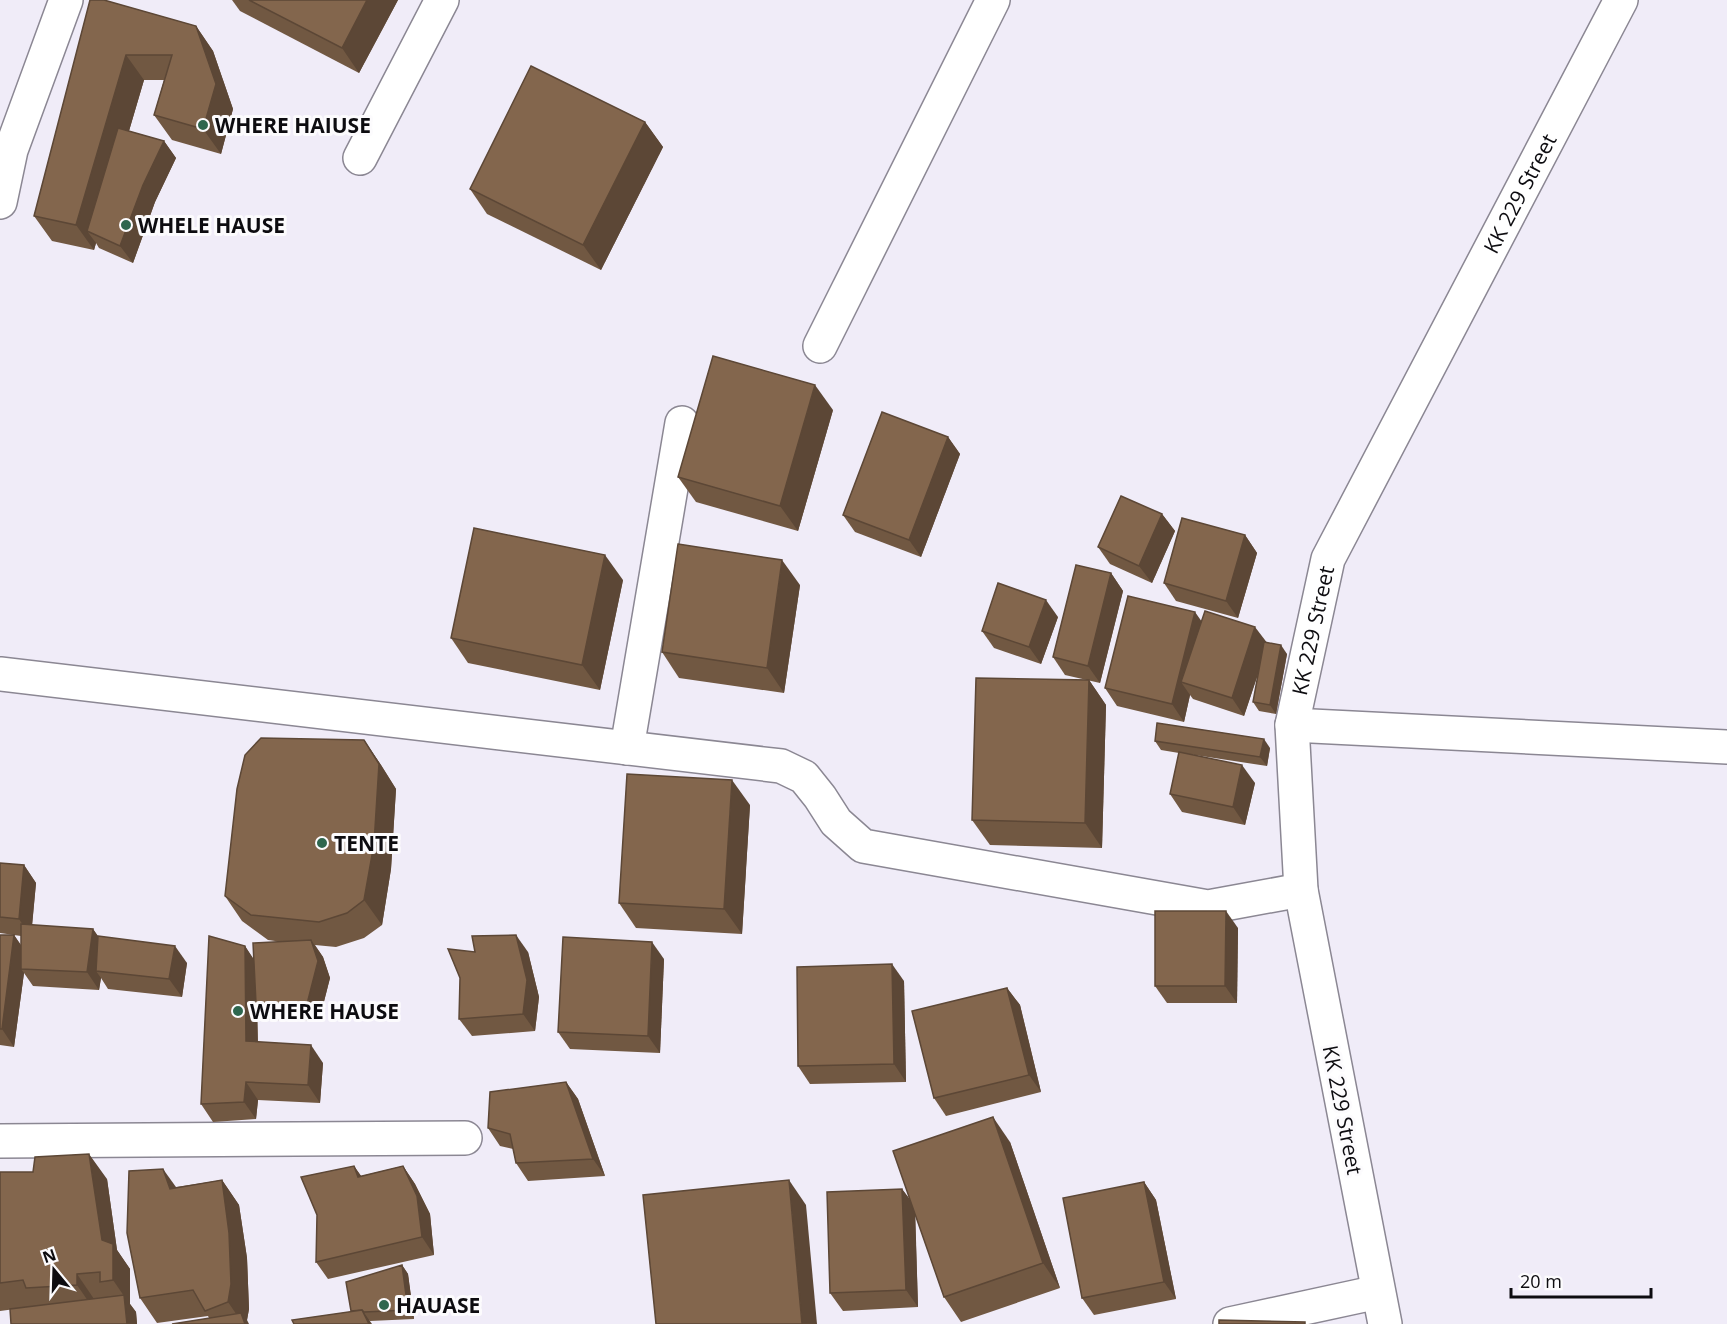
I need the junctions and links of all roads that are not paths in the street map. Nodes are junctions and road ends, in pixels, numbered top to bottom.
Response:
1 (66, 0) edge
2 (442, 0) edge
3 (993, 0) edge
4 (1621, 0) edge
5 (360, 158) dead end
6 (0, 202) edge
7 (820, 346) dead end
8 (682, 423) dead end
9 (0, 674) edge
10 (1292, 725) junction
11 (1727, 747) edge
12 (627, 748) junction
13 (1301, 890) junction
14 (465, 1138) dead end
15 (0, 1141) edge
16 (1378, 1292) junction
17 (1230, 1324) edge
18 (1385, 1324) edge

1 - 6 street
2 - 5 street
3 - 7 street
4 - 10 street, KK 229 Street
8 - 12 street
9 - 12 street
10 - 11 street
10 - 13 street, KK 229 Street
12 - 13 street
13 - 16 street, KK 229 Street
14 - 15 street
16 - 17 street
16 - 18 street, KK 229 Street

